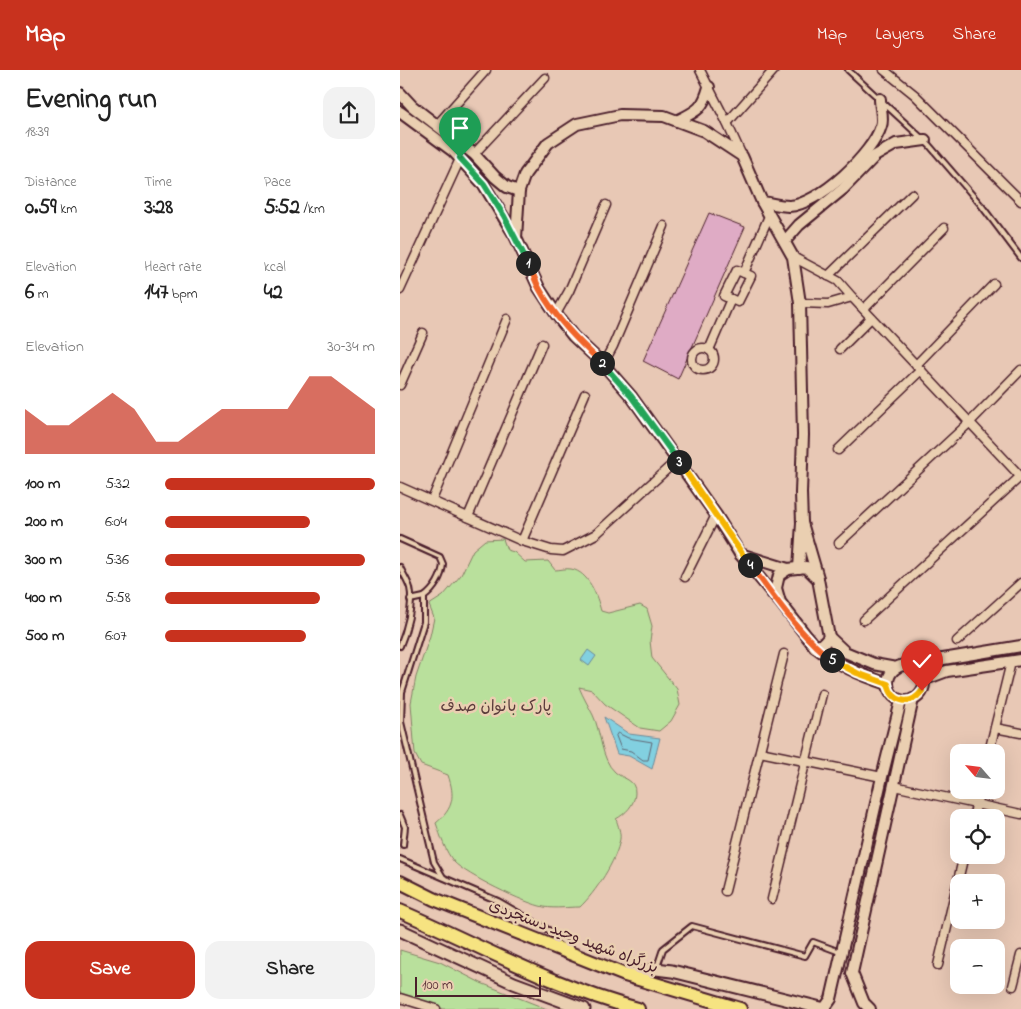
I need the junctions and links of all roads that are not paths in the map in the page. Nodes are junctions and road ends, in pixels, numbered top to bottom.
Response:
1 (486, 70) edge
2 (700, 70) edge
3 (774, 70) edge
4 (848, 70) edge
5 (884, 70) edge
6 (545, 78) dead end
7 (709, 86) junction
8 (400, 93) edge
9 (880, 99) junction
10 (400, 112) edge
11 (677, 121) junction
12 (727, 122) junction
13 (437, 125) junction
14 (924, 140) junction
15 (474, 154) junction
16 (742, 156) junction
17 (460, 158) junction
18 (519, 190) junction
19 (912, 194) dead end
20 (1021, 201) edge
21 (762, 202) junction
22 (606, 206) dead end
23 (769, 216) junction
24 (664, 226) dead end
25 (944, 228) dead end
26 (516, 238) junction
27 (785, 242) junction
28 (793, 257) junction
29 (1021, 258) edge
30 (744, 273) junction
31 (828, 276) junction
32 (994, 284) dead end
33 (400, 290) edge
34 (852, 297) junction
35 (731, 299) junction
36 (800, 303) junction
37 (864, 309) junction
38 (556, 314) junction
39 (871, 318) junction
40 (507, 319) dead end
41 (423, 332) dead end
42 (542, 344) dead end
43 (708, 350) dead end
44 (840, 350) dead end
45 (603, 364) junction
46 (918, 368) junction
47 (1021, 370) edge
48 (400, 385) edge
49 (585, 394) dead end
50 (970, 422) junction
51 (838, 450) dead end
52 (677, 460) junction
53 (1021, 476) edge
54 (400, 487) edge
55 (432, 500) junction
56 (716, 515) junction
57 (468, 517) junction
58 (802, 523) junction
59 (400, 539) edge
60 (522, 541) junction
61 (839, 543) dead end
62 (740, 554) junction
63 (400, 567) edge
64 (794, 568) junction
65 (685, 576) dead end
66 (818, 579) junction
67 (1021, 583) edge
68 (424, 597) junction
69 (410, 600) junction
70 (780, 602) junction
71 (864, 620) dead end
72 (829, 637) junction
73 (957, 641) dead end
74 (400, 646) edge
75 (1021, 646) edge
76 (815, 647) junction
77 (784, 654) dead end
78 (1016, 661) edge
79 (907, 665) junction
80 (896, 668) junction
81 (923, 680) junction
82 (888, 684) junction
83 (822, 694) dead end
84 (913, 700) junction
85 (901, 701) junction
86 (995, 728) junction
87 (1021, 733) edge
88 (405, 742) junction
89 (991, 744) edge
90 (400, 746) edge
91 (760, 752) junction
92 (806, 762) junction
93 (882, 778) junction
94 (894, 786) junction
95 (978, 799) edge
96 (977, 804) junction
97 (976, 809) edge
98 (1021, 814) edge
99 (400, 815) edge
100 (403, 845) dead end
101 (400, 859) edge
102 (962, 864) edge
103 (443, 877) junction
104 (400, 882) edge
105 (725, 891) dead end
106 (772, 899) dead end
107 (400, 911) edge
108 (400, 930) edge
109 (400, 938) edge
110 (439, 947) junction
111 (841, 952) junction
112 (856, 955) junction
113 (1021, 955) edge
114 (584, 958) junction
115 (938, 965) dead end
116 (656, 969) junction
117 (625, 975) junction
118 (1013, 986) dead end
119 (400, 998) edge
120 (612, 1002) junction
121 (436, 1009) edge
122 (584, 1009) edge
123 (629, 1009) edge
124 (638, 1009) edge
125 (740, 1009) edge
126 (824, 1009) edge
127 (870, 1009) edge

1 - 13 street
2 - 7 street
3 - 12 street
4 - 9 lane
5 - 20 street
6 - 15 street
7 - 11 street
7 - 12 street
8 - 13 street
9 - 14 lane
9 - 21 street
10 - 17 street
11 - 16 street
11 - 18 street
12 - 16 street
13 - 15 street
14 - 27 street
14 - 29 lane
15 - 18 street
16 - 21 street
17 - 26 street
17 - 33 street
18 - 26 street
19 - 31 street
21 - 23 street
22 - 38 street
23 - 27 street
23 - 30 street
24 - 45 street
25 - 37 street
26 - 38 street
27 - 28 street
28 - 31 street
28 - 36 street
30 - 35 street
30 - 35 street
31 - 34 street
32 - 46 street
34 - 36 street
34 - 37 street
35 - 43 street
36 - 58 street
37 - 39 street
38 - 45 street
39 - 44 street
39 - 46 street
40 - 55 street
41 - 48 street
42 - 57 street
45 - 52 street
46 - 50 street
46 - 51 street
47 - 50 street
49 - 60 street
50 - 53 street
50 - 61 street
52 - 56 street
52 - 60 street
53 - 71 street
54 - 55 street
55 - 57 street
56 - 62 street
56 - 65 street
57 - 60 street
58 - 64 street
58 - 66 street
59 - 68 lane
62 - 64 street
62 - 70 street
63 - 69 lane
64 - 66 street
64 - 70 street
66 - 72 street
67 - 73 street
68 - 69 lane
68 - 88 lane
69 - 74 lane
70 - 76 street
72 - 76 street
72 - 80 street
75 - 79 street
76 - 82 street
77 - 91 street
78 - 81 street
78 - 86 street
79 - 80 street
79 - 81 street
80 - 82 street
81 - 84 street
82 - 85 street
83 - 92 street
84 - 85 street
84 - 94 street
85 - 93 street
86 - 87 street
86 - 89 street
88 - 90 lane
88 - 103 lane
91 - 92 street
91 - 105 street
92 - 93 street
92 - 106 street
93 - 111 street
94 - 96 street
94 - 112 street
95 - 96 street
96 - 97 street
96 - 98 street
99 - 100 lane
101 - 103 lane
102 - 115 street
103 - 114 lane
104 - 114 highway, بزرگراه شهید وحید دستجردی
107 - 120 highway
108 - 110 main road
109 - 110 main road
110 - 122 main road
111 - 112 street
111 - 116 lane
111 - 126 street
112 - 127 street
113 - 118 street
114 - 117 highway, بزرگراه شهید وحید دستجردی
116 - 117 main road
116 - 126 main road
117 - 125 highway, بزرگراه شهید وحید دستجردی
119 - 121 street
120 - 123 main road
120 - 124 highway

